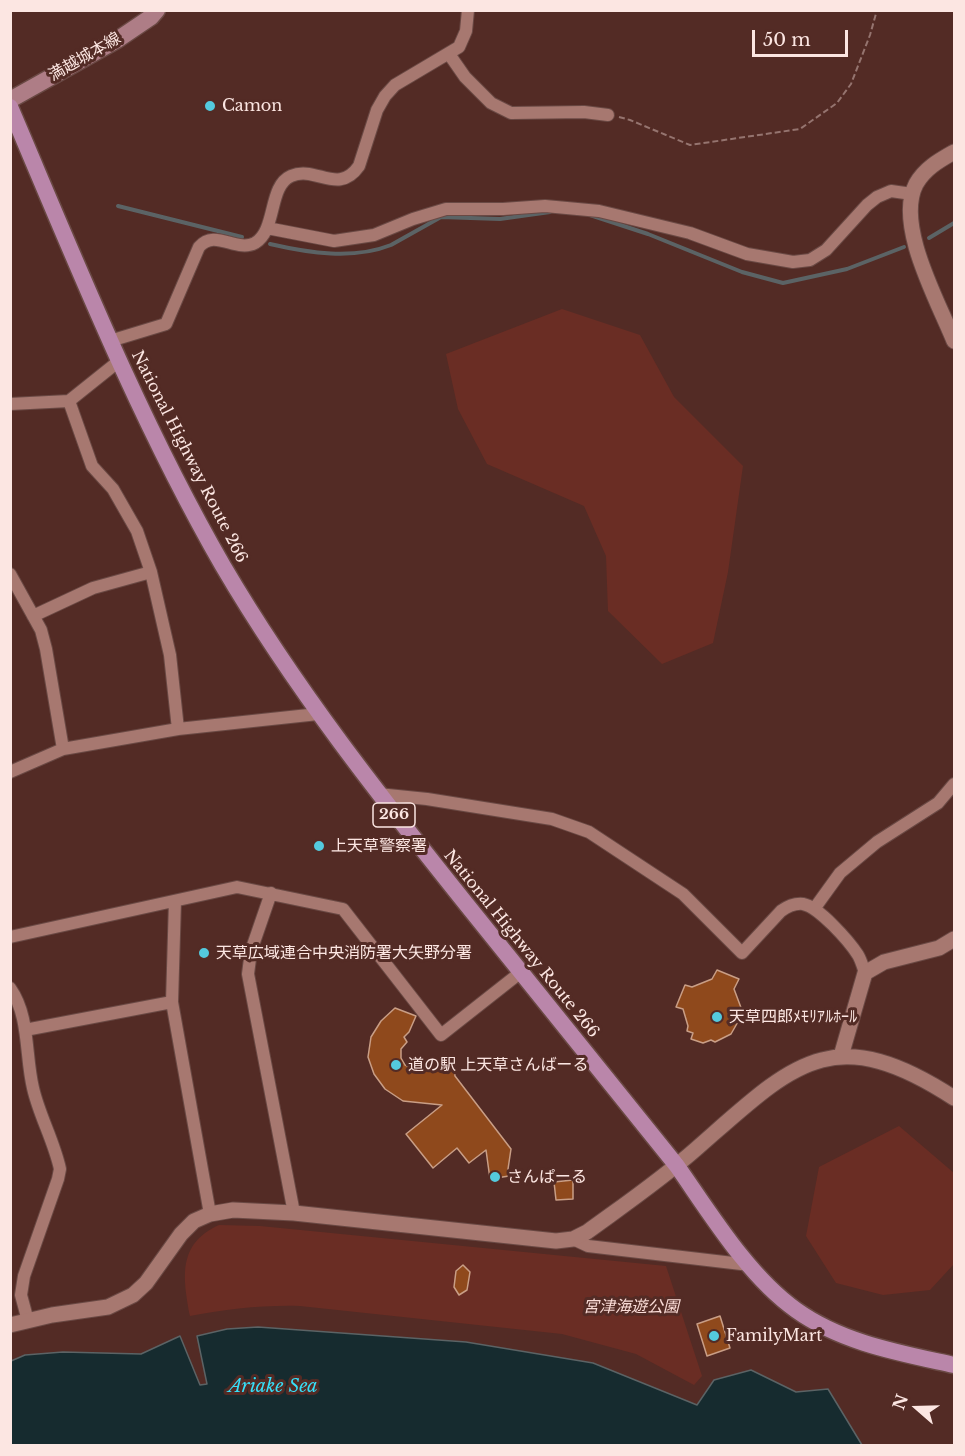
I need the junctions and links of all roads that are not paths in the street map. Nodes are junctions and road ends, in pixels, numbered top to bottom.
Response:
1 (158, 10) edge
2 (468, 10) edge
3 (449, 54) junction
4 (10, 100) edge
5 (10, 108) edge
6 (608, 115) road end
7 (954, 152) edge
8 (912, 194) junction
9 (267, 228) junction
10 (110, 341) junction
11 (954, 341) edge
12 (119, 362) junction
13 (69, 401) junction
14 (10, 404) edge
15 (151, 572) junction
16 (10, 574) edge
17 (33, 616) junction
18 (318, 714) junction
19 (178, 729) junction
20 (63, 749) junction
21 (10, 772) edge
22 (954, 784) edge
23 (378, 794) junction
24 (272, 893) junction
25 (175, 901) junction
26 (814, 909) junction
27 (10, 937) edge
28 (954, 939) edge
29 (521, 972) junction
30 (865, 973) junction
31 (10, 988) edge
32 (172, 1002) junction
33 (25, 1030) junction
34 (841, 1056) junction
35 (954, 1098) edge
36 (677, 1166) junction
37 (294, 1212) junction
38 (210, 1214) junction
39 (573, 1239) junction
40 (750, 1265) junction
41 (28, 1321) junction
42 (10, 1325) edge
43 (954, 1365) edge

1 - 4 main road, 満越城本線
2 - 3 street
3 - 6 street
3 - 9 street
5 - 10 highway, National Highway Route 266 / 266
7 - 8 street
8 - 9 street
8 - 11 street
9 - 10 street
10 - 12 highway, National Highway Route 266 / 266
12 - 13 street
12 - 18 highway, National Highway Route 266 / 266
13 - 14 street
13 - 15 street
15 - 17 street
15 - 19 street
16 - 17 street
17 - 20 street
18 - 19 street
18 - 23 highway, National Highway Route 266 / 266
19 - 20 street
20 - 21 street
22 - 26 street
23 - 26 street
23 - 29 highway, National Highway Route 266 / 266
24 - 25 street
24 - 29 street
24 - 37 street
25 - 27 street
25 - 32 street
26 - 30 street
28 - 30 street
29 - 36 highway, National Highway Route 266 / 266
30 - 34 street
31 - 33 street
32 - 33 street
32 - 38 street
33 - 41 street
34 - 35 street
34 - 36 street
36 - 39 street
36 - 40 highway, National Highway Route 266 / 266
37 - 38 street
37 - 39 street
38 - 41 street
39 - 40 street
40 - 43 highway, National Highway Route 266 / 266
41 - 42 street

